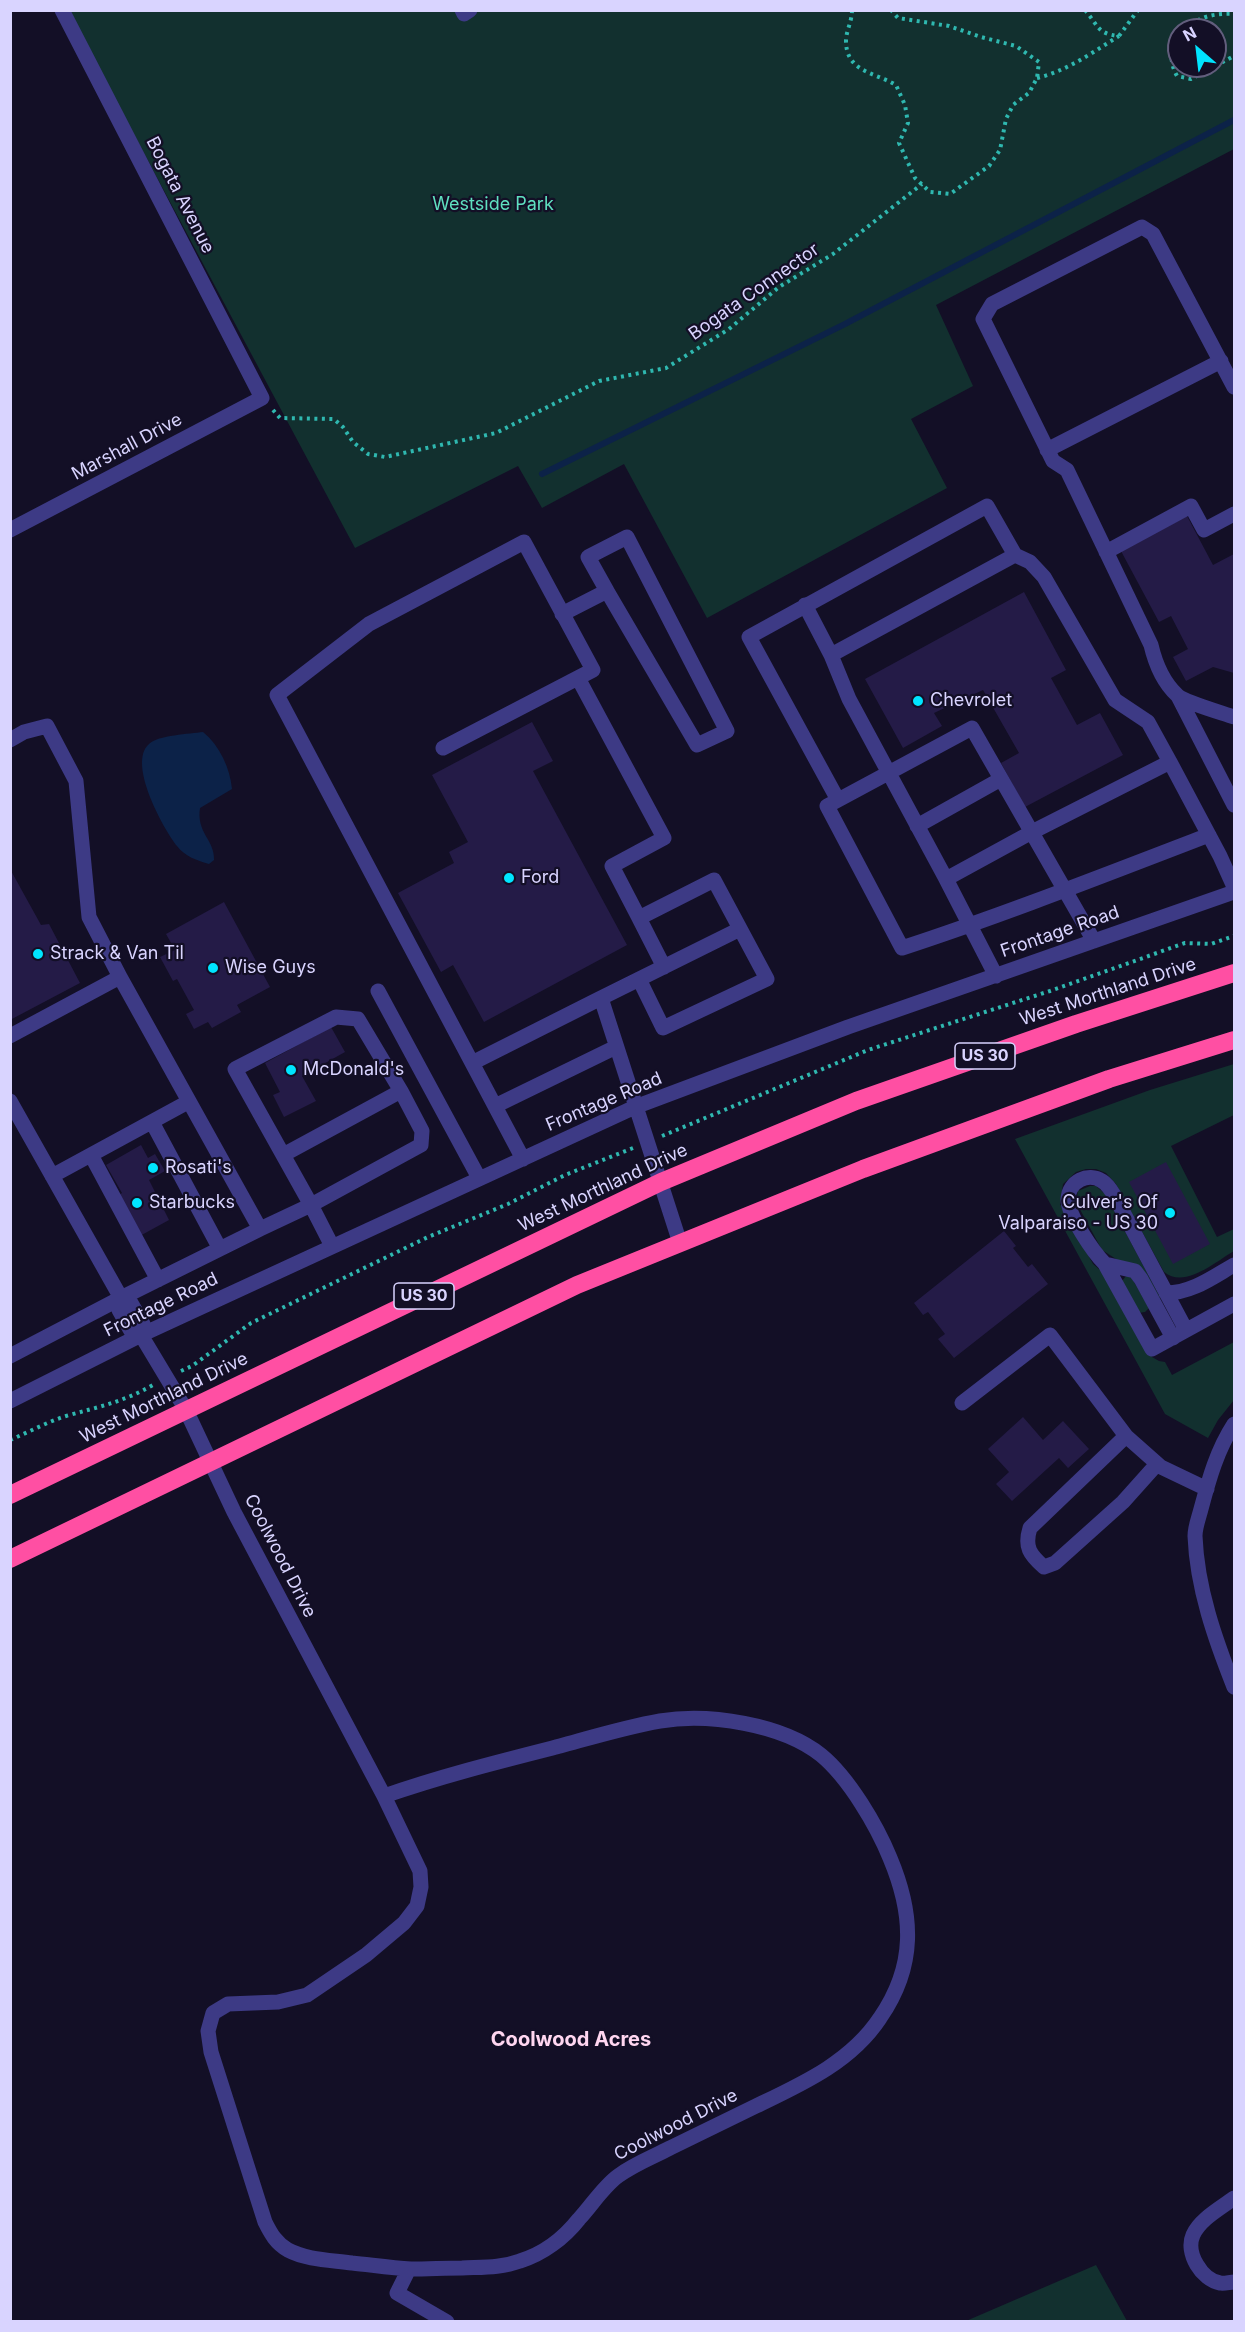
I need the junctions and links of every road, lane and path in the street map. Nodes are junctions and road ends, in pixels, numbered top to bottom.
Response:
1 (62, 10) edge
2 (852, 10) edge
3 (891, 10) edge
4 (1036, 10) edge
5 (1057, 10) edge
6 (1085, 10) edge
7 (1138, 10) edge
8 (1234, 14) edge
9 (1204, 18) edge
10 (1119, 36) junction
11 (1037, 78) junction
12 (922, 184) junction
13 (1221, 361) junction
14 (1234, 387) edge
15 (262, 398) junction
16 (1047, 450) junction
17 (1234, 514) edge
18 (10, 530) edge
19 (1106, 552) junction
20 (1015, 555) junction
21 (607, 591) junction
22 (805, 605) junction
23 (562, 614) junction
24 (831, 655) junction
25 (578, 678) junction
26 (1178, 696) junction
27 (1234, 717) edge
28 (10, 740) edge
29 (443, 748) dead end
30 (1170, 762) junction
31 (889, 773) junction
32 (1001, 779) junction
33 (837, 801) junction
34 (1234, 805) edge
35 (917, 826) junction
36 (1032, 832) junction
37 (1209, 835) junction
38 (946, 879) junction
39 (1234, 887) edge
40 (1065, 890) junction
41 (1234, 892) edge
42 (639, 918) junction
43 (971, 926) junction
44 (740, 929) junction
45 (1234, 936) edge
46 (1094, 941) junction
47 (664, 967) junction
48 (1234, 973) edge
49 (996, 976) junction
50 (120, 977) junction
51 (639, 979) junction
52 (378, 991) dead end
53 (601, 998) junction
54 (10, 1036) edge
55 (1234, 1040) edge
56 (616, 1047) junction
57 (472, 1063) junction
58 (401, 1091) junction
59 (10, 1101) edge
60 (188, 1102) junction
61 (495, 1106) junction
62 (635, 1107) junction
63 (152, 1122) junction
64 (647, 1142) junction
65 (91, 1155) junction
66 (283, 1155) junction
67 (523, 1159) junction
68 (52, 1176) junction
69 (479, 1178) junction
70 (661, 1182) junction
71 (311, 1205) junction
72 (260, 1229) junction
73 (680, 1243) junction
74 (332, 1246) junction
75 (220, 1249) junction
76 (1105, 1264) junction
77 (1234, 1265) edge
78 (158, 1280) junction
79 (1166, 1293) junction
80 (121, 1298) junction
81 (1234, 1304) edge
82 (1180, 1334) junction
83 (141, 1335) junction
84 (10, 1356) edge
85 (166, 1377) junction
86 (10, 1401) edge
87 (962, 1403) dead end
88 (186, 1410) junction
89 (1234, 1424) edge
90 (1126, 1436) junction
91 (10, 1440) edge
92 (212, 1462) junction
93 (1157, 1464) junction
94 (1207, 1489) junction
95 (10, 1495) edge
96 (10, 1559) edge
97 (1234, 1687) edge
98 (384, 1796) junction
99 (1234, 2198) edge
100 (409, 2269) junction
101 (1234, 2282) edge
102 (447, 2322) edge

1 - 15 street, Bogata Avenue
2 - 12 path
3 - 11 path
4 - 5 path
6 - 10 path
7 - 10 path
8 - 9 path
10 - 11 path
11 - 12 path
12 - 15 path, Bogata Connector
13 - 14 street
13 - 16 street
13 - 16 street
15 - 18 street, Marshall Drive
16 - 19 street
17 - 19 street
19 - 26 street
20 - 22 street
20 - 24 street
20 - 30 street
21 - 21 street
21 - 23 street
22 - 24 street
22 - 33 street
23 - 25 street
23 - 57 street
24 - 31 street
25 - 29 street
25 - 42 street
26 - 27 street
26 - 34 street
28 - 50 street
30 - 36 street
30 - 37 street
31 - 32 street
31 - 33 street
31 - 35 street
32 - 35 street
32 - 36 street
33 - 43 street
35 - 38 street
36 - 38 street
36 - 40 street
37 - 39 street
37 - 40 street
38 - 43 street
40 - 43 street
40 - 46 street
41 - 46 street, Frontage Road
42 - 44 street
42 - 47 street
43 - 49 street
44 - 47 street
44 - 51 street
45 - 64 path
46 - 49 street, Frontage Road
47 - 51 street
48 - 70 highway, West Morthland Drive / US 30
49 - 62 street, Frontage Road
50 - 54 street
50 - 60 street
51 - 53 street
52 - 69 street
53 - 56 street
53 - 57 street
55 - 73 highway
56 - 61 street
56 - 62 street
57 - 61 street
58 - 66 street
58 - 66 street
58 - 71 street
59 - 68 street, Coolwood Drive
60 - 63 street
60 - 72 street
61 - 67 street
62 - 64 street
62 - 67 street, Frontage Road
63 - 65 street
63 - 75 street
64 - 70 street
64 - 85 path
65 - 68 street
65 - 78 street
66 - 71 street
67 - 69 street, Frontage Road
68 - 80 street, Coolwood Drive
69 - 74 street, Frontage Road
70 - 73 street
70 - 88 highway, West Morthland Drive / US 30
71 - 72 street
71 - 74 street
72 - 75 street
73 - 92 highway
74 - 83 street, Frontage Road
75 - 78 street
76 - 79 street
76 - 82 street
76 - 82 street
77 - 79 street
78 - 80 street
79 - 82 street
80 - 83 street, Coolwood Drive
80 - 84 street
81 - 82 street
83 - 85 street, Coolwood Drive
83 - 86 street, Frontage Road
85 - 88 street, Coolwood Drive
85 - 91 path
87 - 90 street
88 - 92 street, Coolwood Drive
88 - 95 highway, West Morthland Drive / US 30
89 - 94 street
90 - 93 street
90 - 93 street
92 - 96 highway
92 - 98 street, Coolwood Drive
93 - 94 street
94 - 97 street
98 - 100 street, Coolwood Drive
98 - 100 street, Coolwood Drive
99 - 101 street
100 - 102 street

